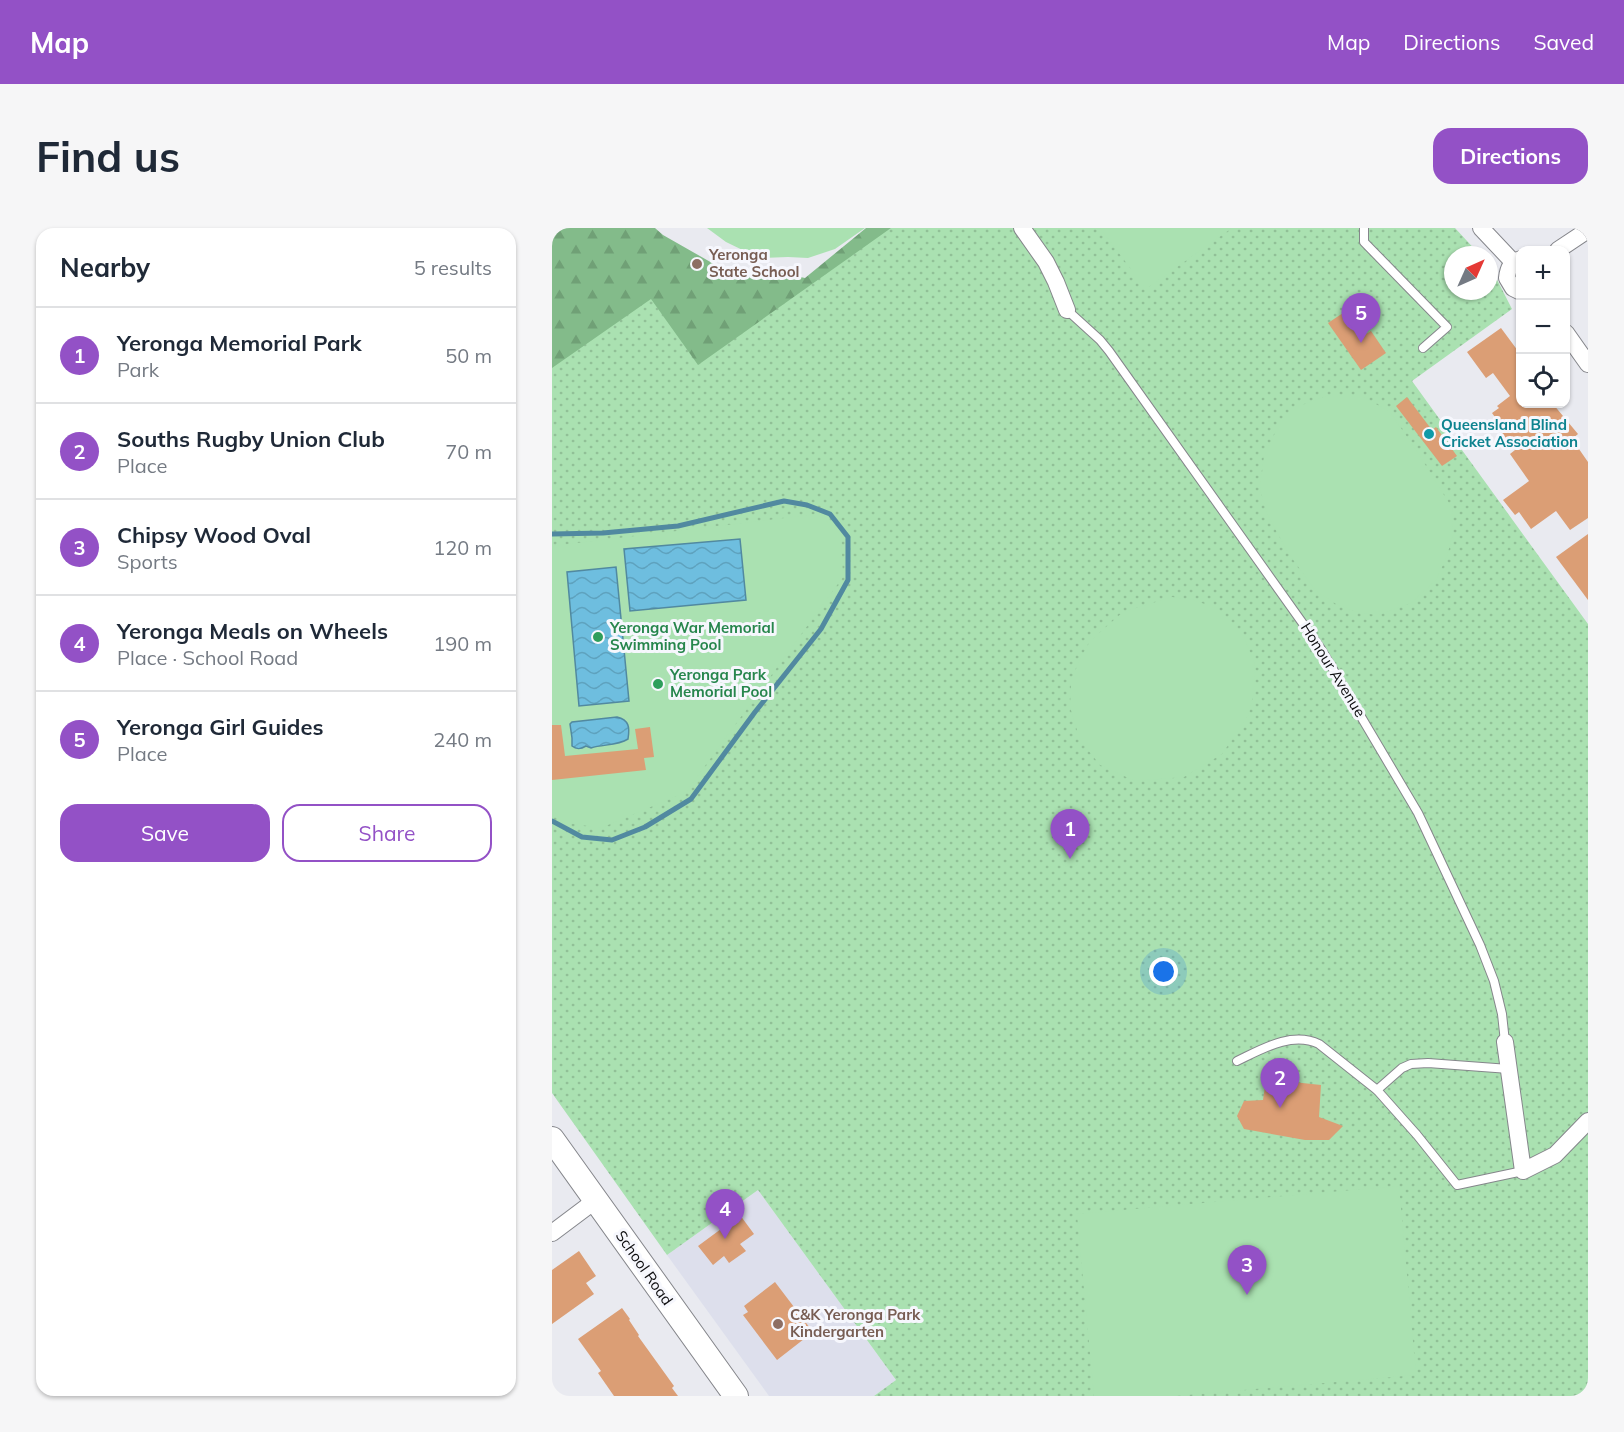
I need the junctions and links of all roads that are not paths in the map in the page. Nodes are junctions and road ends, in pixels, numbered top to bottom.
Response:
1 (1022, 228) edge
2 (1364, 228) edge
3 (1481, 228) edge
4 (1588, 230) edge
5 (1564, 246) edge
6 (1516, 260) edge
7 (1516, 262) edge
8 (1516, 290) edge
9 (1066, 310) joint
10 (1570, 339) edge
11 (1423, 348) dead end
12 (1588, 364) edge
13 (1505, 1042) joint
14 (1237, 1061) dead end
15 (1509, 1069) junction
16 (1377, 1090) junction
17 (1588, 1121) edge
18 (552, 1139) edge
19 (1523, 1172) junction
20 (596, 1200) junction
21 (552, 1233) edge
22 (736, 1396) edge

1 - 9 street, Honour Avenue
2 - 11 lane
3 - 6 street
4 - 5 street
7 - 8 street
9 - 13 lane, Honour Avenue
10 - 12 street
13 - 15 street, Honour Avenue
14 - 16 lane
15 - 16 lane
15 - 19 street, Honour Avenue
16 - 19 lane
17 - 19 street
18 - 20 street, School Road
20 - 21 street
20 - 22 street, School Road

